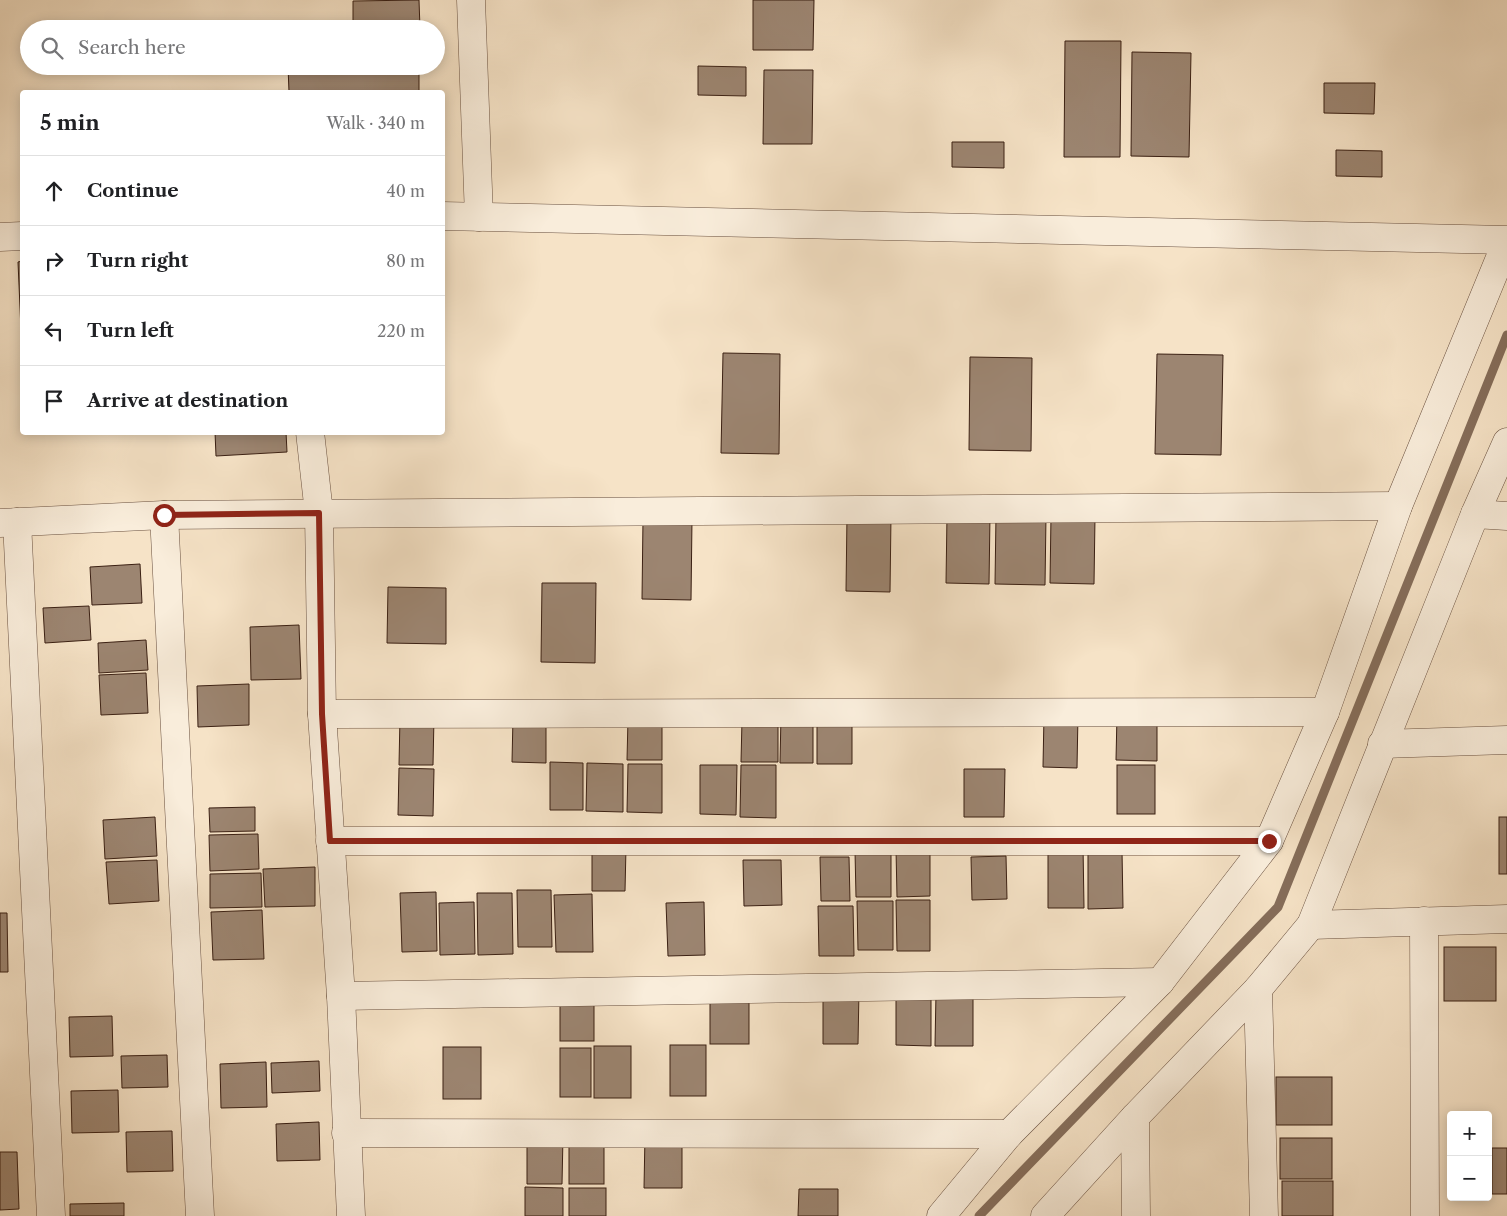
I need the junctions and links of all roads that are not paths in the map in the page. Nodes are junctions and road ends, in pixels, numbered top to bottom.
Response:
1 (471, 0) edge
2 (445, 216) edge
3 (479, 217) junction
4 (20, 236) edge
5 (0, 237) edge
6 (1507, 241) edge
7 (310, 435) edge
8 (1507, 442) edge
9 (1398, 506) junction
10 (319, 513) junction
11 (1475, 514) junction
12 (164, 515) junction
13 (1507, 516) edge
14 (9, 523) edge
15 (1325, 712) junction
16 (322, 714) junction
17 (1507, 740) edge
18 (1382, 744) junction
19 (330, 841) junction
20 (1269, 841) junction
21 (1507, 920) edge
22 (1424, 921) junction
23 (1311, 925) junction
24 (1160, 982) junction
25 (1258, 989) junction
26 (340, 996) junction
27 (1135, 1117) junction
28 (346, 1133) junction
29 (1010, 1134) junction
30 (51, 1216) edge
31 (200, 1216) edge
32 (351, 1216) edge
33 (941, 1216) edge
34 (1045, 1216) edge
35 (1136, 1216) edge
36 (1264, 1216) edge
37 (1424, 1216) edge

1 - 3 street
2 - 3 street
3 - 6 street
4 - 5 street
6 - 9 street
7 - 10 street
8 - 11 street
9 - 10 street
9 - 15 street
10 - 12 street
10 - 16 street
11 - 13 street
11 - 18 street
12 - 14 street
12 - 31 street
14 - 30 street
15 - 16 street
15 - 20 street
16 - 19 street
17 - 18 street
18 - 23 street
19 - 20 street
19 - 26 street
20 - 24 street
21 - 22 street
22 - 23 street
22 - 37 street
23 - 25 street
24 - 26 street
24 - 29 street
25 - 27 street
25 - 36 street
26 - 28 street
27 - 34 street
27 - 35 street
28 - 29 street
28 - 32 street
29 - 33 street

